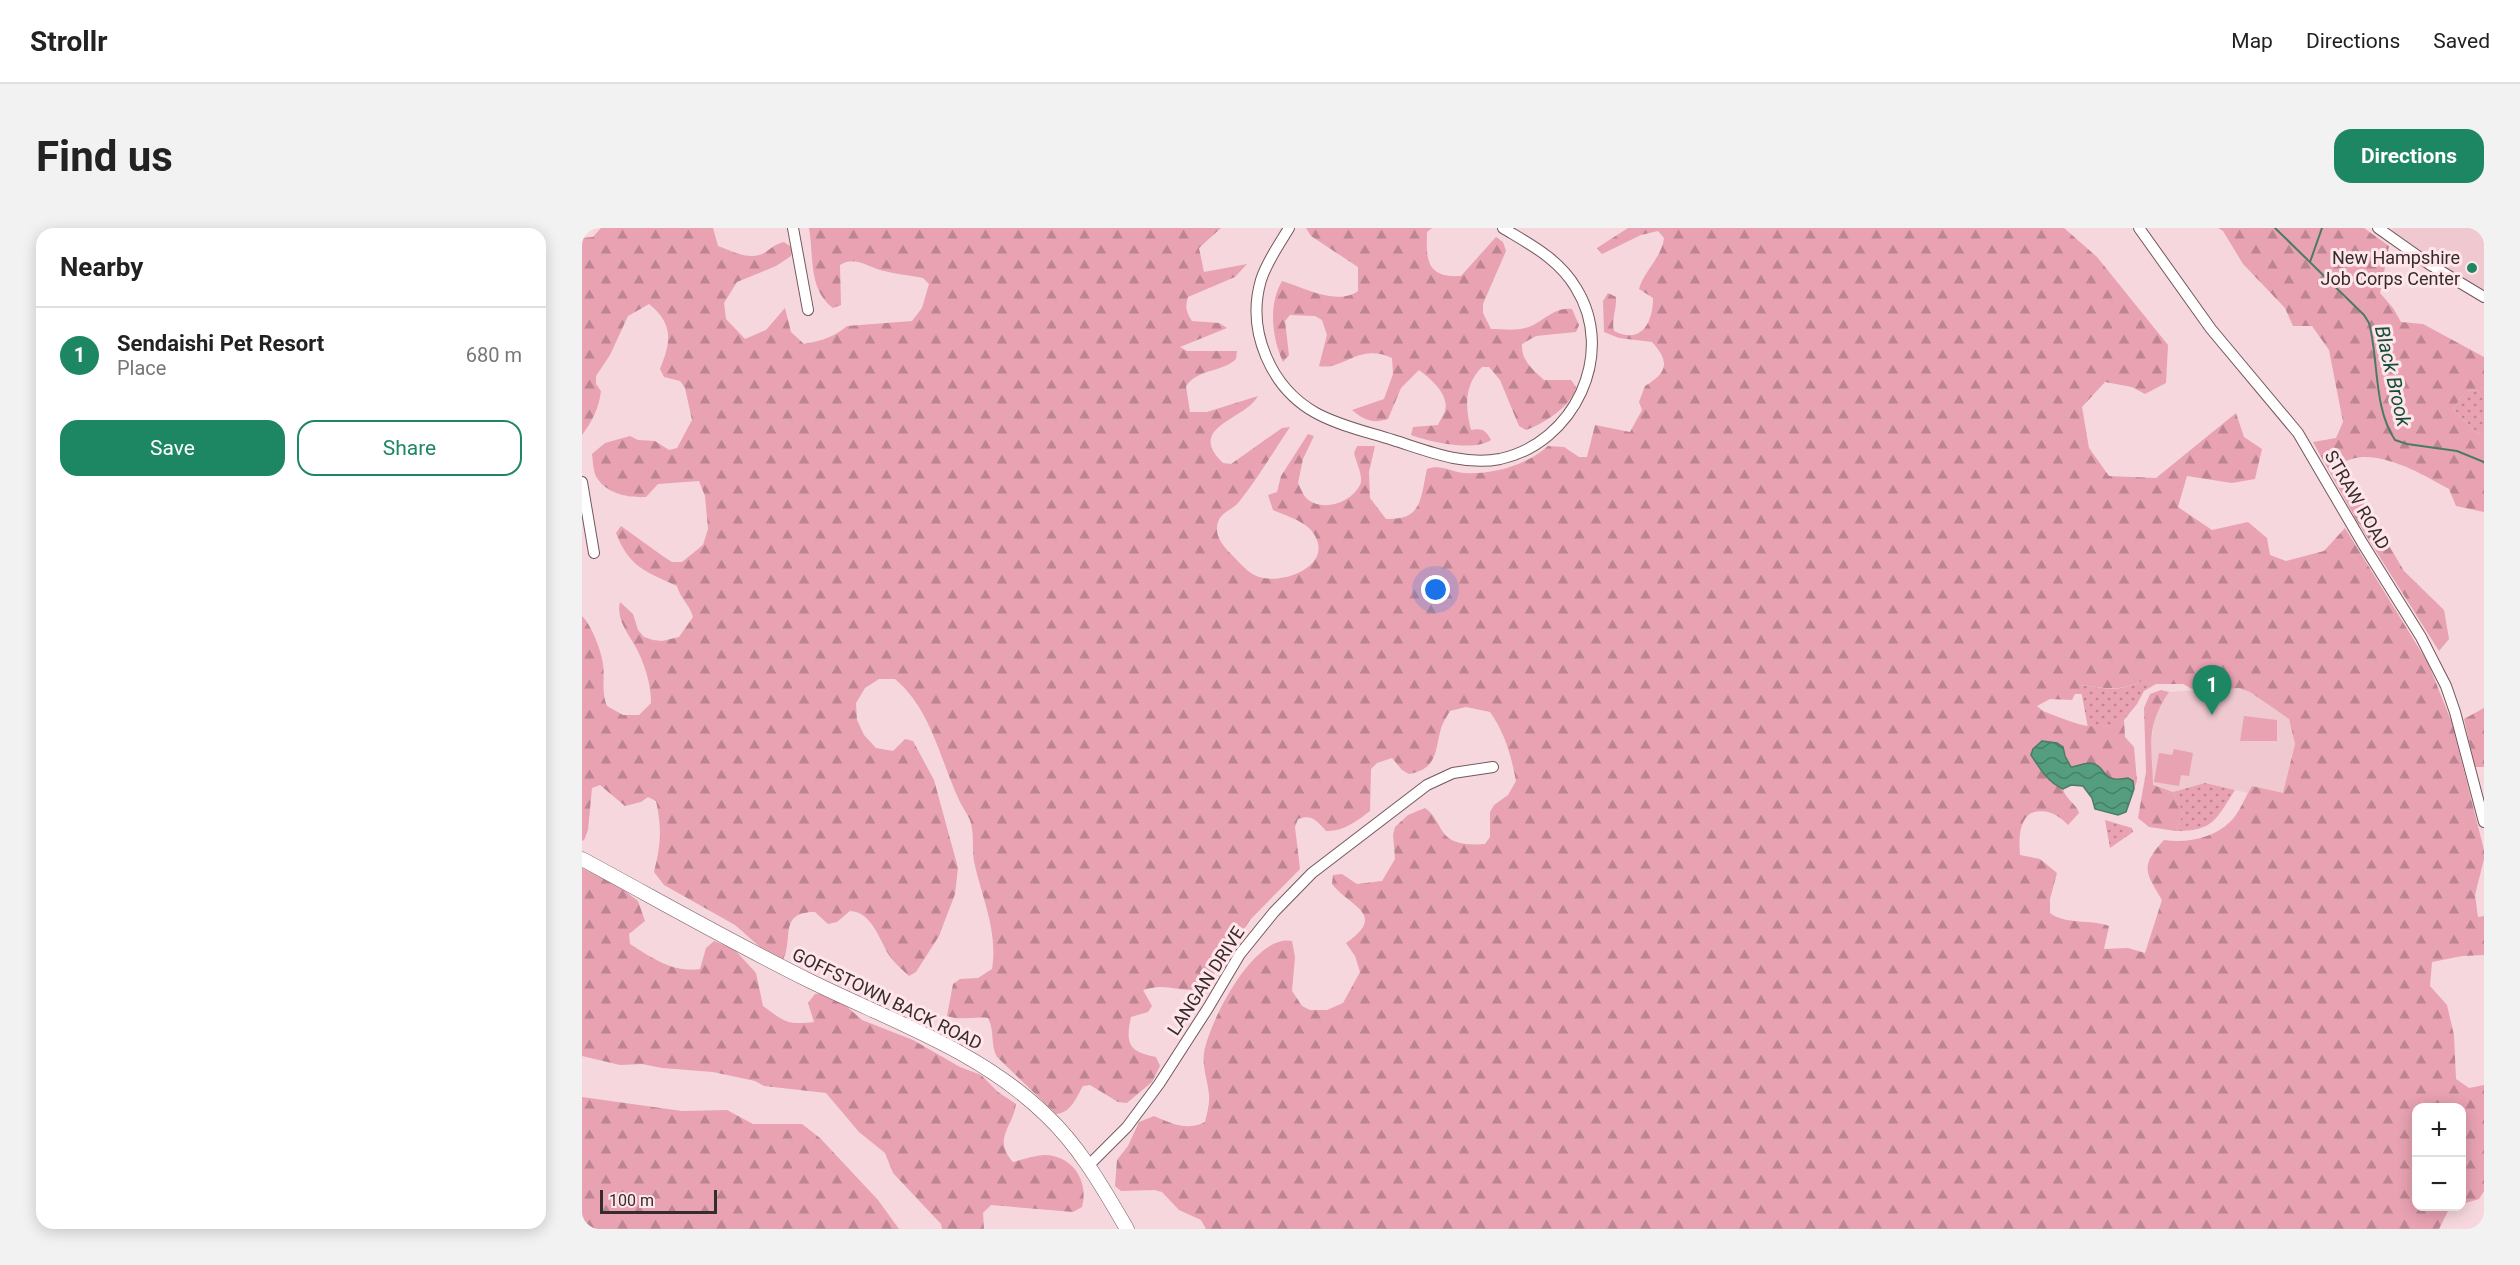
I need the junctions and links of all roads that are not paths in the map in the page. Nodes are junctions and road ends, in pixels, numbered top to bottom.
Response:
1 (793, 228) edge
2 (1289, 228) edge
3 (1503, 228) edge
4 (2139, 228) edge
5 (2378, 228) edge
6 (2484, 297) edge
7 (808, 310) dead end
8 (582, 482) edge
9 (594, 553) dead end
10 (1492, 767) dead end
11 (2484, 822) edge
12 (582, 859) edge
13 (1089, 1166) junction
14 (1127, 1229) edge

1 - 7 street
2 - 3 street
4 - 11 street, STRAW ROAD
5 - 6 street
8 - 9 street
10 - 13 street, LANGAN DRIVE
12 - 13 main road, GOFFSTOWN BACK ROAD
13 - 14 main road, GOFFSTOWN BACK ROAD

